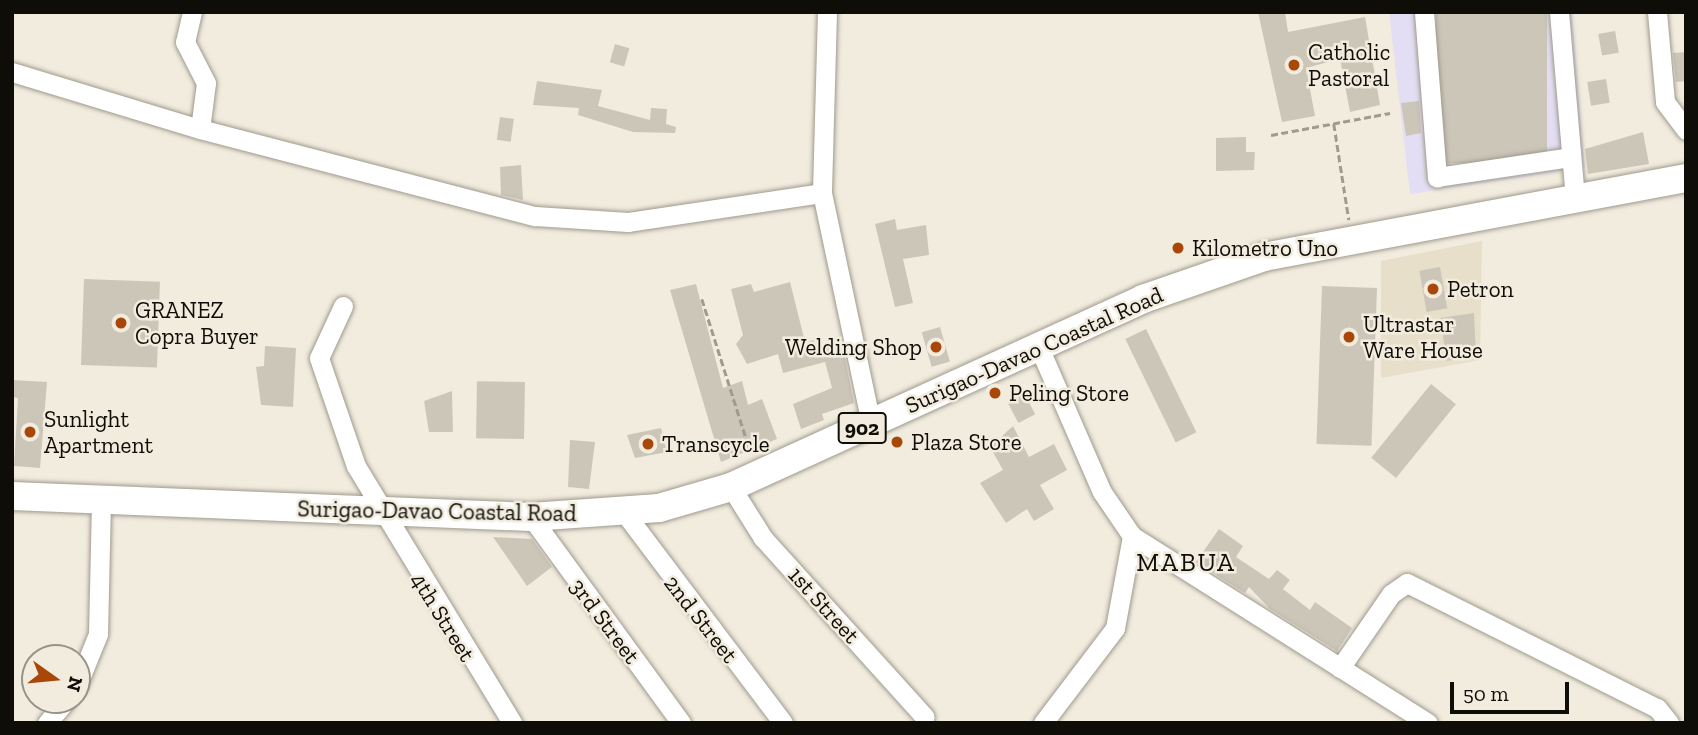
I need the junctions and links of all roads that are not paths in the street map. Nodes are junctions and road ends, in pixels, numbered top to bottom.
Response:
1 (192, 12) edge
2 (827, 12) edge
3 (1424, 12) edge
4 (1559, 12) edge
5 (1657, 12) edge
6 (12, 72) edge
7 (200, 129) junction
8 (1686, 130) edge
9 (1572, 157) junction
10 (1686, 178) edge
11 (821, 193) junction
12 (1575, 199) junction
13 (343, 306) dead end
14 (1038, 345) junction
15 (871, 423) junction
16 (731, 487) junction
17 (12, 496) edge
18 (101, 500) junction
19 (377, 509) junction
20 (624, 512) junction
21 (531, 517) junction
22 (1132, 536) junction
23 (91, 651) edge
24 (1340, 668) junction
25 (925, 717) dead end
26 (512, 723) edge
27 (681, 723) edge
28 (783, 723) edge
29 (1043, 723) edge
30 (1428, 723) edge
31 (1669, 723) edge

1 - 7 street
2 - 11 street
3 - 9 street
4 - 9 street
5 - 8 street
6 - 7 street
7 - 11 street
9 - 12 street
10 - 12 highway, Surigao-Davao Coastal Road / 902
11 - 15 street
12 - 14 highway, Surigao-Davao Coastal Road / 902
13 - 19 street, 4th Street
14 - 15 highway, Surigao-Davao Coastal Road / 902
14 - 22 street
15 - 16 highway, Surigao-Davao Coastal Road / 902
16 - 20 highway, Surigao-Davao Coastal Road / 902
16 - 25 street, 1st Street
17 - 18 highway, Surigao-Davao Coastal Road / 902
18 - 19 highway, Surigao-Davao Coastal Road / 902
18 - 23 street
19 - 21 highway, Surigao-Davao Coastal Road / 902
19 - 26 street, 4th Street
20 - 21 highway, Surigao-Davao Coastal Road / 902
20 - 28 street, 2nd Street
21 - 27 street, 3rd Street
22 - 24 street
22 - 29 street
24 - 30 street
24 - 31 street

